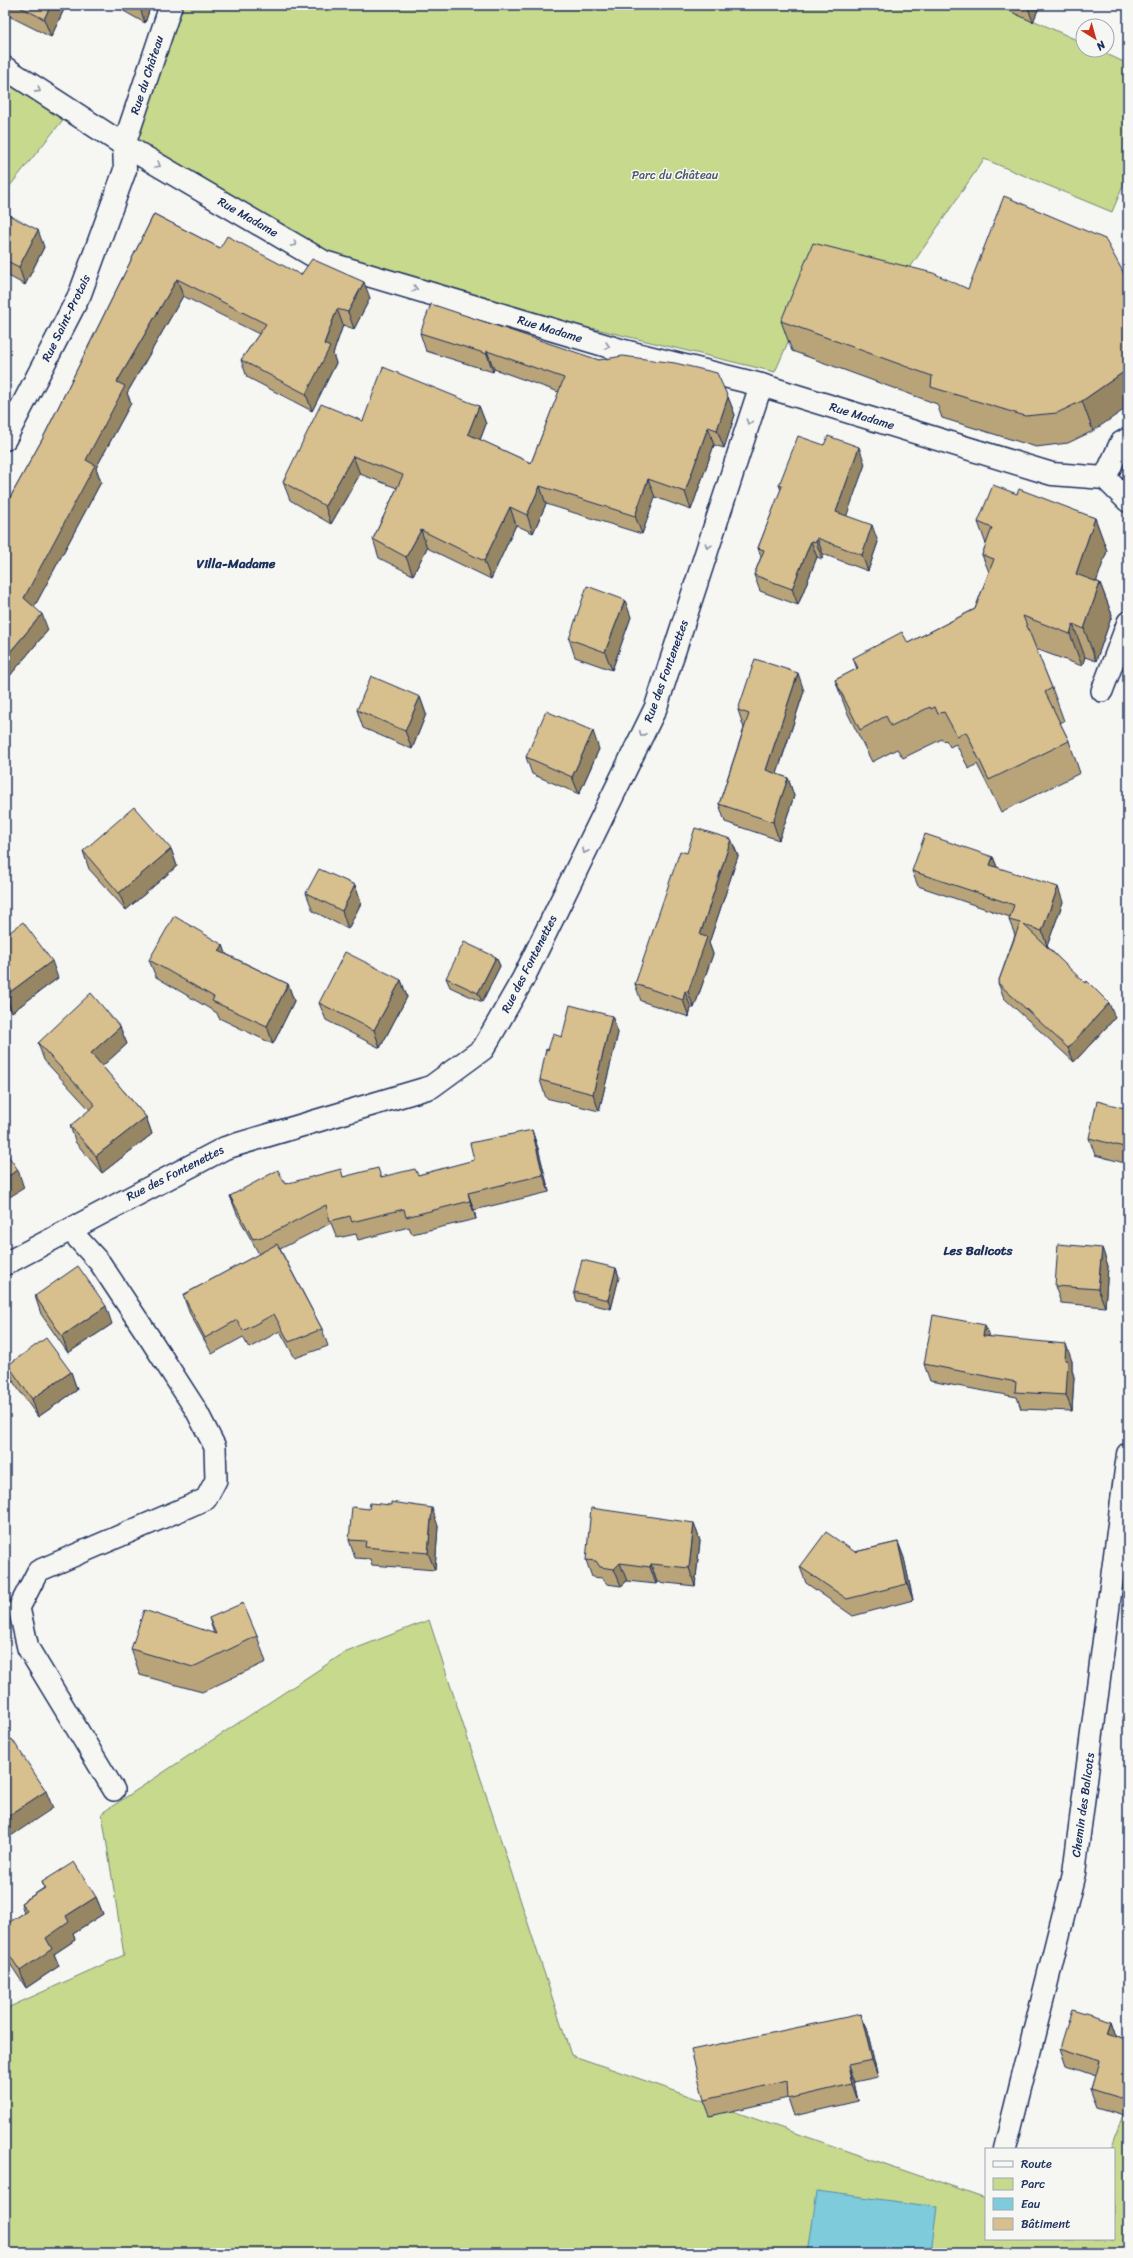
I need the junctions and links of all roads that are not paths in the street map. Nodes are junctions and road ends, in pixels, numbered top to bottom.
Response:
1 (171, 5) edge
2 (5, 68) edge
3 (124, 145) junction
4 (761, 385) junction
5 (5, 439) edge
6 (1128, 439) edge
7 (1105, 478) junction
8 (1128, 501) edge
9 (1128, 622) edge
10 (1102, 691) dead end
11 (70, 1230) junction
12 (5, 1264) edge
13 (1128, 1454) edge
14 (114, 1790) dead end
15 (1005, 2148) edge

1 - 3 street, Rue du Château
2 -> 3 street, Rue Madame
3 -> 4 street, Rue Madame
3 - 5 street, Rue Saint-Protais
4 - 7 street, Rue Madame
4 -> 11 street, Rue des Fontenettes
6 - 7 street
7 - 8 street
9 - 10 lane
11 - 12 street, Rue des Fontenettes
11 - 14 lane
13 - 15 street, Chemin des Balicots

